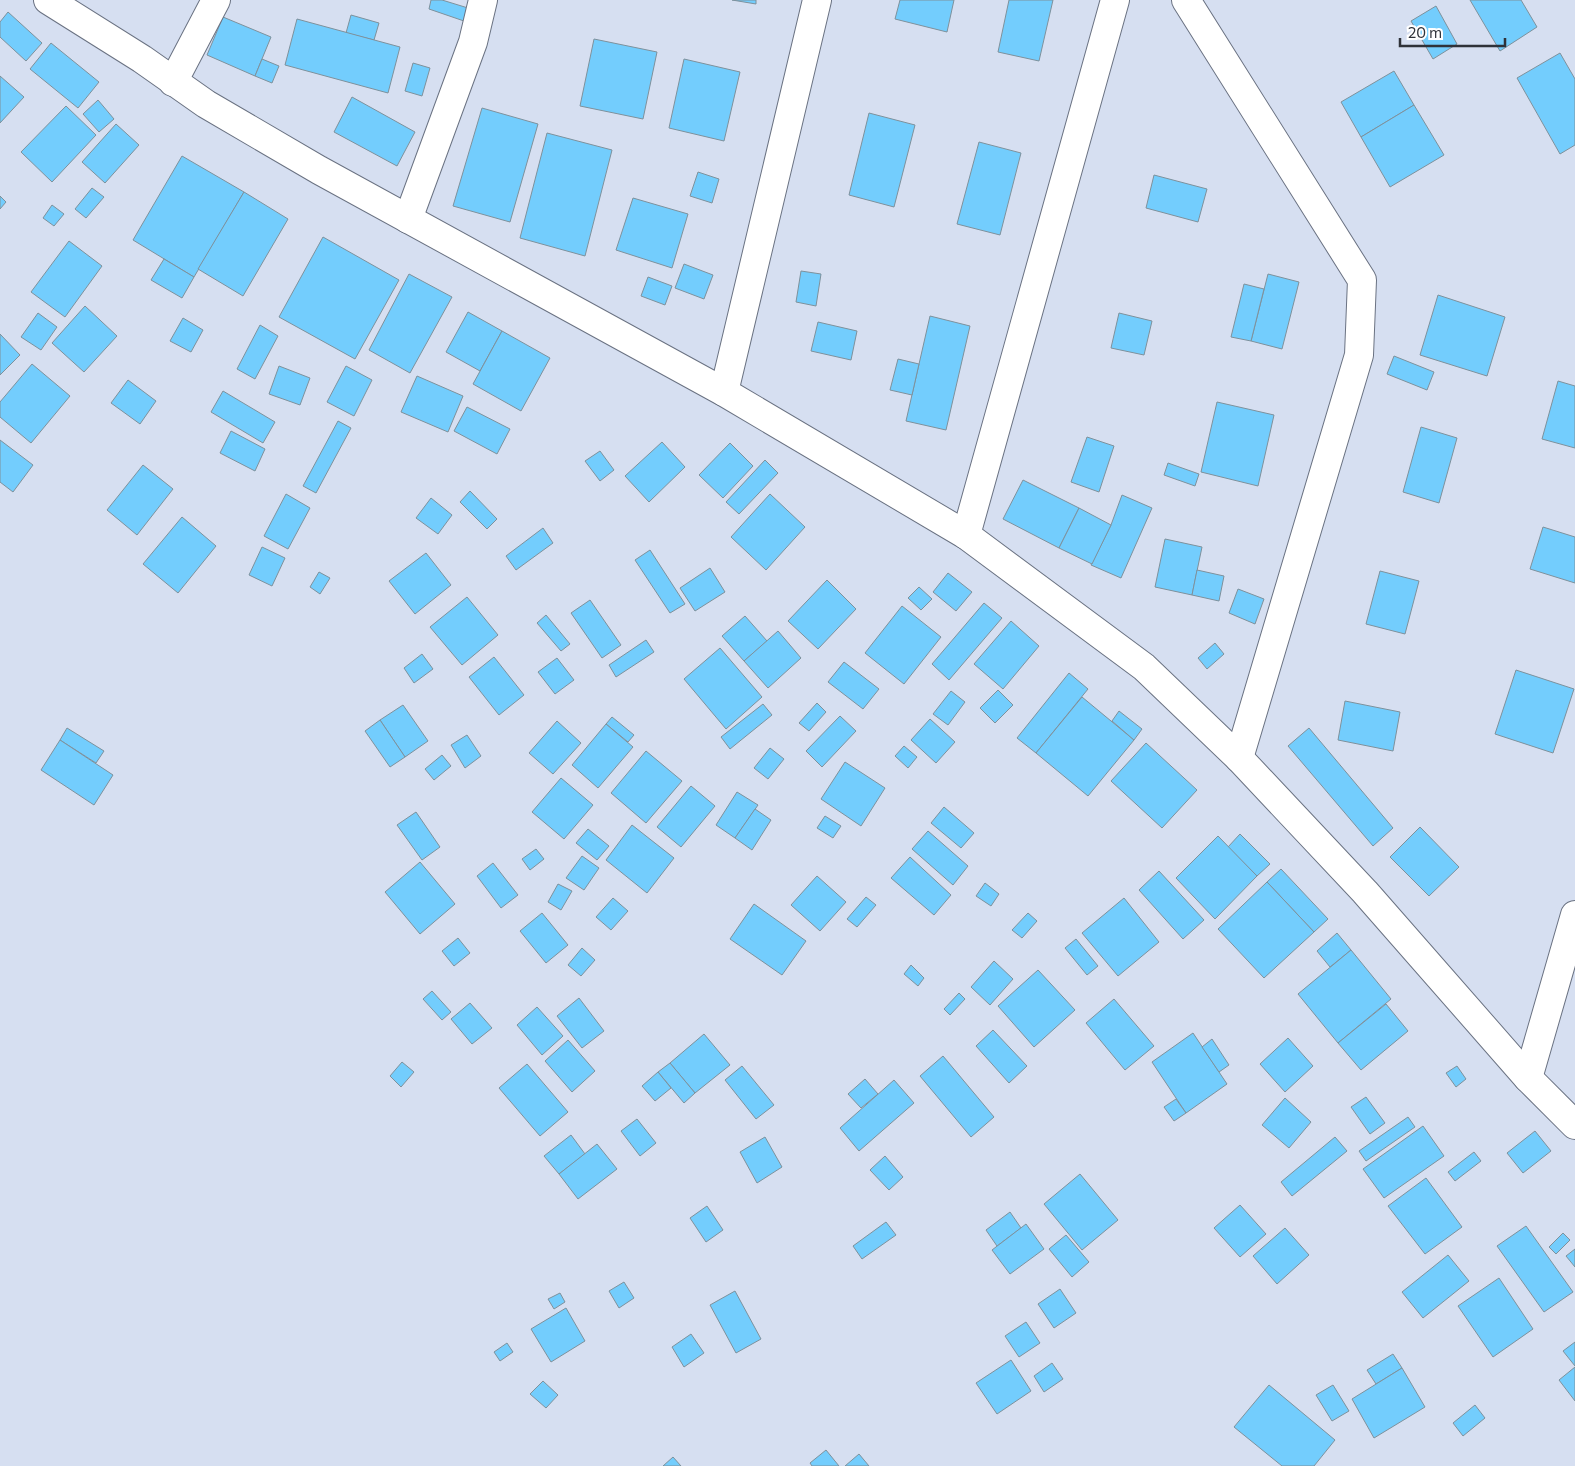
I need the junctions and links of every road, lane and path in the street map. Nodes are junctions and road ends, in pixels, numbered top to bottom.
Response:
1 (48, 0) edge
2 (216, 0) edge
3 (482, 0) edge
4 (817, 0) edge
5 (1115, 0) edge
6 (1186, 0) edge
7 (173, 82) junction
8 (408, 219) junction
9 (724, 392) junction
10 (966, 535) junction
11 (1239, 758) junction
12 (1575, 915) edge
13 (1528, 1078) junction
14 (1575, 1125) edge

1 - 7 street
2 - 7 street
3 - 8 street
4 - 9 street
5 - 10 street
6 - 11 street
7 - 8 street
8 - 9 street
9 - 10 street
10 - 11 street
11 - 13 street
12 - 13 street
13 - 14 street

